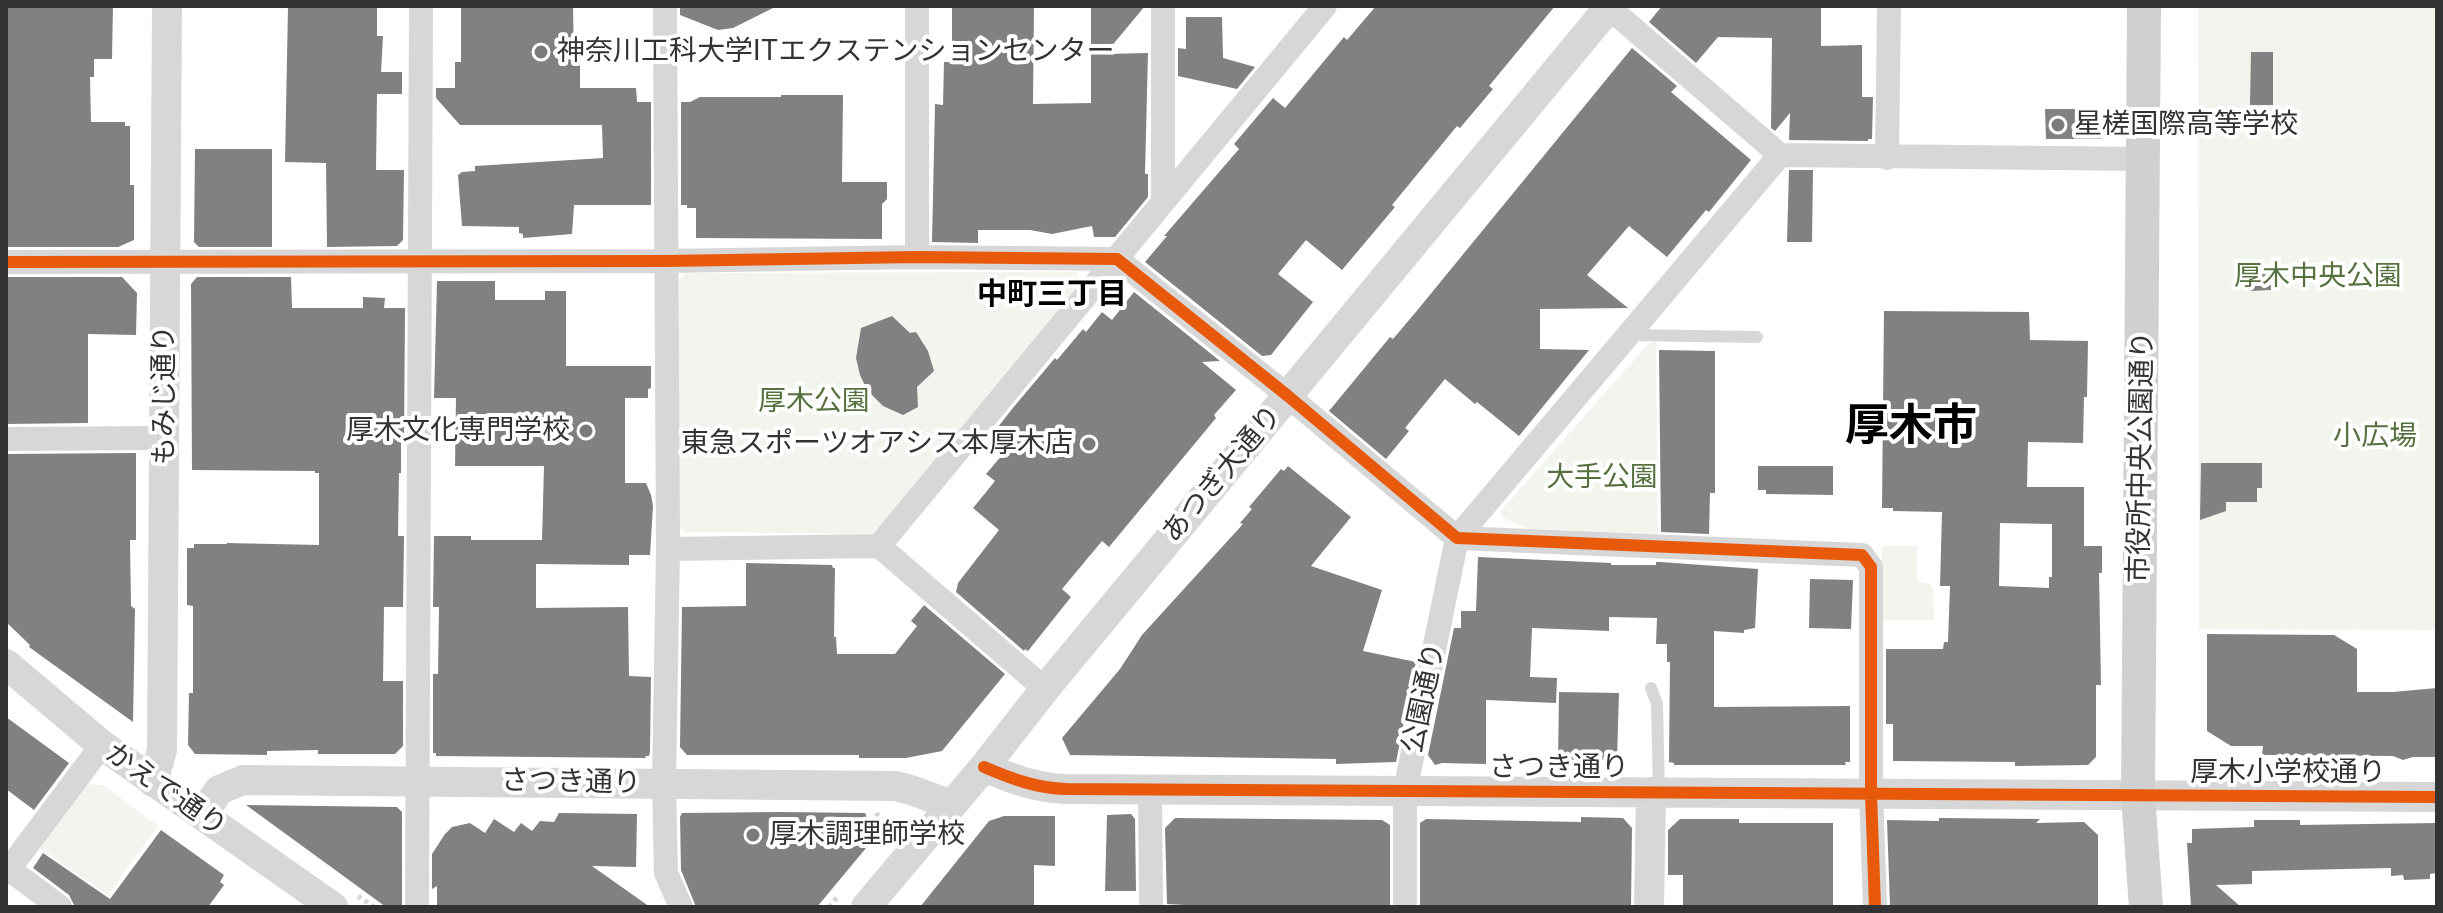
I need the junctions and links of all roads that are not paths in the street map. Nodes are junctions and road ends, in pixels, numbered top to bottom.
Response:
1 (167, 6) edge
2 (421, 6) edge
3 (665, 6) edge
4 (917, 6) edge
5 (1163, 6) edge
6 (1325, 6) edge
7 (1889, 6) edge
8 (2144, 6) edge
9 (1609, 7) edge
10 (1780, 155) junction
11 (1887, 158) junction
12 (2143, 159) junction
13 (1163, 202) junction
14 (917, 257) junction
15 (1117, 259) junction
16 (165, 261) junction
17 (421, 261) junction
18 (665, 261) junction
19 (6, 262) edge
20 (1628, 335) junction
21 (1757, 337) dead end
22 (1288, 396) junction
23 (164, 438) junction
24 (6, 439) edge
25 (1457, 538) junction
26 (879, 546) junction
27 (668, 549) junction
28 (6, 664) edge
29 (1651, 688) dead end
30 (1045, 689) junction
31 (102, 745) junction
32 (984, 767) junction
33 (417, 780) junction
34 (153, 782) junction
35 (664, 783) junction
36 (1150, 789) junction
37 (1405, 791) junction
38 (1655, 792) junction
39 (1871, 793) junction
40 (2138, 796) junction
41 (2437, 797) edge
42 (952, 805) junction
43 (202, 815) junction
44 (7, 870) edge
45 (857, 895) edge
46 (60, 907) edge
47 (333, 907) edge
48 (417, 907) edge
49 (681, 907) edge
50 (1151, 907) edge
51 (1405, 907) edge
52 (1649, 907) edge
53 (1875, 907) edge
54 (2146, 907) edge

1 - 16 street, もみじ通り
2 - 17 street
3 - 18 street
4 - 14 street
5 - 13 street
6 - 13 street
7 - 11 street
8 - 12 main road, 市役所中央公園通り
9 - 10 street
9 - 22 street, あつぎ大通り
10 - 11 street
10 - 20 street
11 - 12 street
12 - 40 main road, 市役所中央公園通り
13 - 15 street
14 - 15 street
14 - 18 street
15 - 22 street
15 - 26 street
16 - 17 street
16 - 19 street
16 - 23 street, もみじ通り
17 - 18 street
17 - 33 street
18 - 27 street
20 - 21 lane
20 - 25 street
22 - 25 street
22 - 30 street, あつぎ大通り
23 - 24 street
23 - 34 street, もみじ通り
25 - 37 street, 公園通り
25 - 39 street
26 - 27 street
26 - 30 street
27 - 35 street
28 - 31 street, かえで通り
29 - 38 lane
30 - 32 street, あつぎ大通り
31 - 34 street, かえで通り
31 - 44 street
32 - 36 street, さつき通り
32 - 42 street, あつぎ大通り
33 - 35 street, さつき通り
33 - 43 street, さつき通り
33 - 48 street
34 - 43 street, かえで通り
35 - 42 street, さつき通り
35 - 49 street
36 - 37 street, さつき通り
36 - 50 street
37 - 38 street, さつき通り
37 - 51 street, 公園通り
38 - 39 street, さつき通り
38 - 52 street
39 - 40 street, さつき通り
39 - 53 street
40 - 41 street, 厚木小学校通り
40 - 54 main road, 市役所中央公園通り
42 - 45 street, あつぎ大通り
43 - 47 street, かえで通り
44 - 46 street

